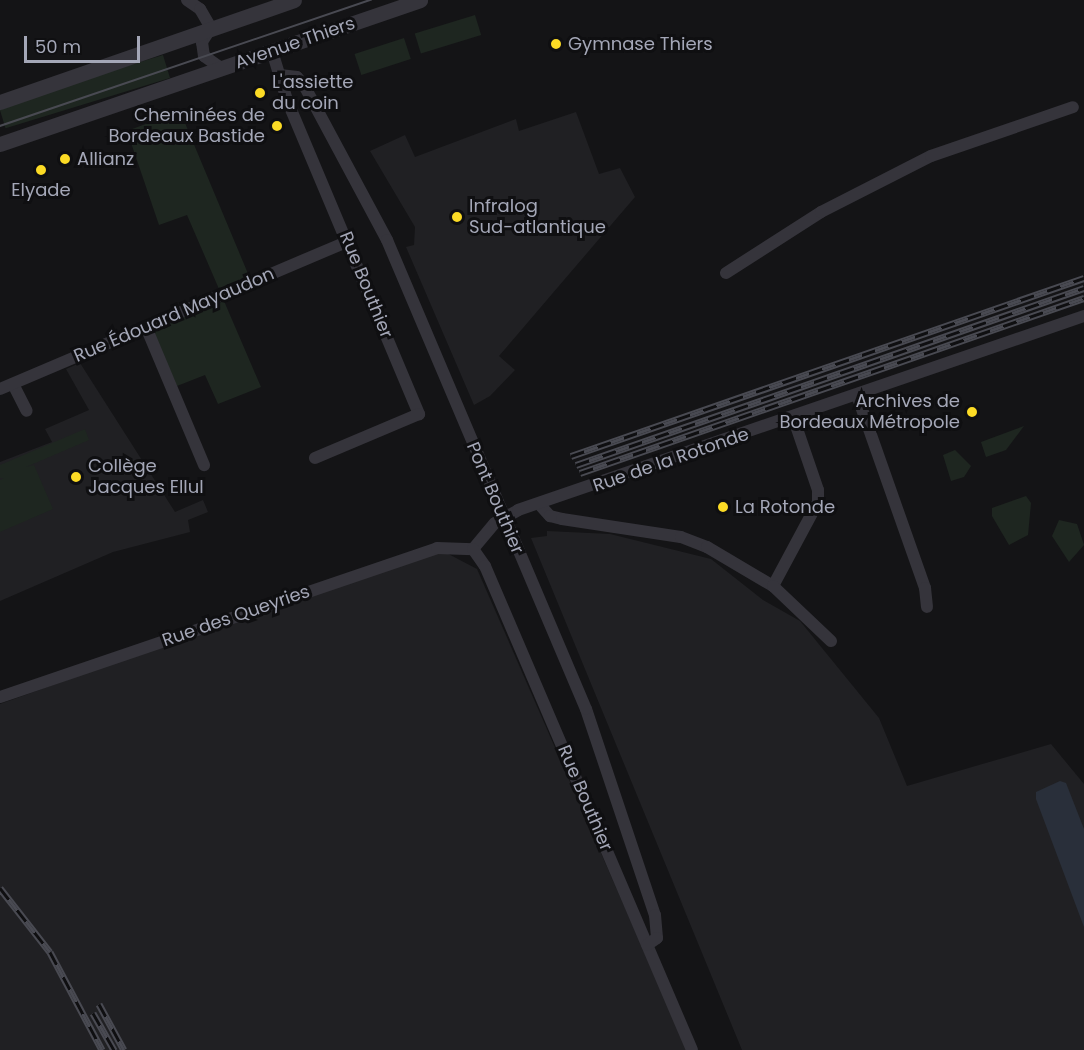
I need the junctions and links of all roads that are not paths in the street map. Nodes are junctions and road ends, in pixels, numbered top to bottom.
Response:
1 (187, 0) edge
2 (294, 0) edge
3 (420, 0) edge
4 (211, 28) junction
5 (272, 51) junction
6 (221, 68) junction
7 (280, 75) junction
8 (0, 102) edge
9 (1073, 107) dead end
10 (0, 144) edge
11 (349, 242) junction
12 (726, 273) dead end
13 (1084, 316) edge
14 (146, 327) junction
15 (13, 384) junction
16 (0, 389) edge
17 (857, 395) junction
18 (27, 411) dead end
19 (793, 417) junction
20 (315, 458) dead end
21 (204, 465) dead end
22 (540, 505) junction
23 (473, 549) junction
24 (773, 586) junction
25 (927, 607) dead end
26 (831, 641) dead end
27 (0, 696) edge
28 (647, 945) junction
29 (692, 1050) edge

1 - 4 street
2 - 4 street
3 - 5 street, Avenue Thiers
4 - 6 street
4 - 8 street
5 - 6 street, Avenue Thiers
5 - 7 street, Rue Bouthier
6 - 10 street, Avenue Thiers
7 - 11 street, Rue Bouthier
7 - 28 street, Pont Bouthier, bridge
9 - 12 street
11 - 14 street, Rue Édouard Mayaudon
11 - 20 street, Rue Bouthier
13 - 17 street, Rue de la Rotonde
14 - 15 street, Rue Édouard Mayaudon
14 - 21 street
15 - 16 street, Rue Édouard Mayaudon
15 - 18 street
17 - 19 street, Rue de la Rotonde
17 - 25 street
19 - 22 street, Rue de la Rotonde
19 - 24 street
22 - 23 street, Rue de la Rotonde
22 - 24 street
23 - 27 street, Rue des Queyries
23 - 28 street, Rue Bouthier
24 - 26 street
28 - 29 street, Rue Bouthier

